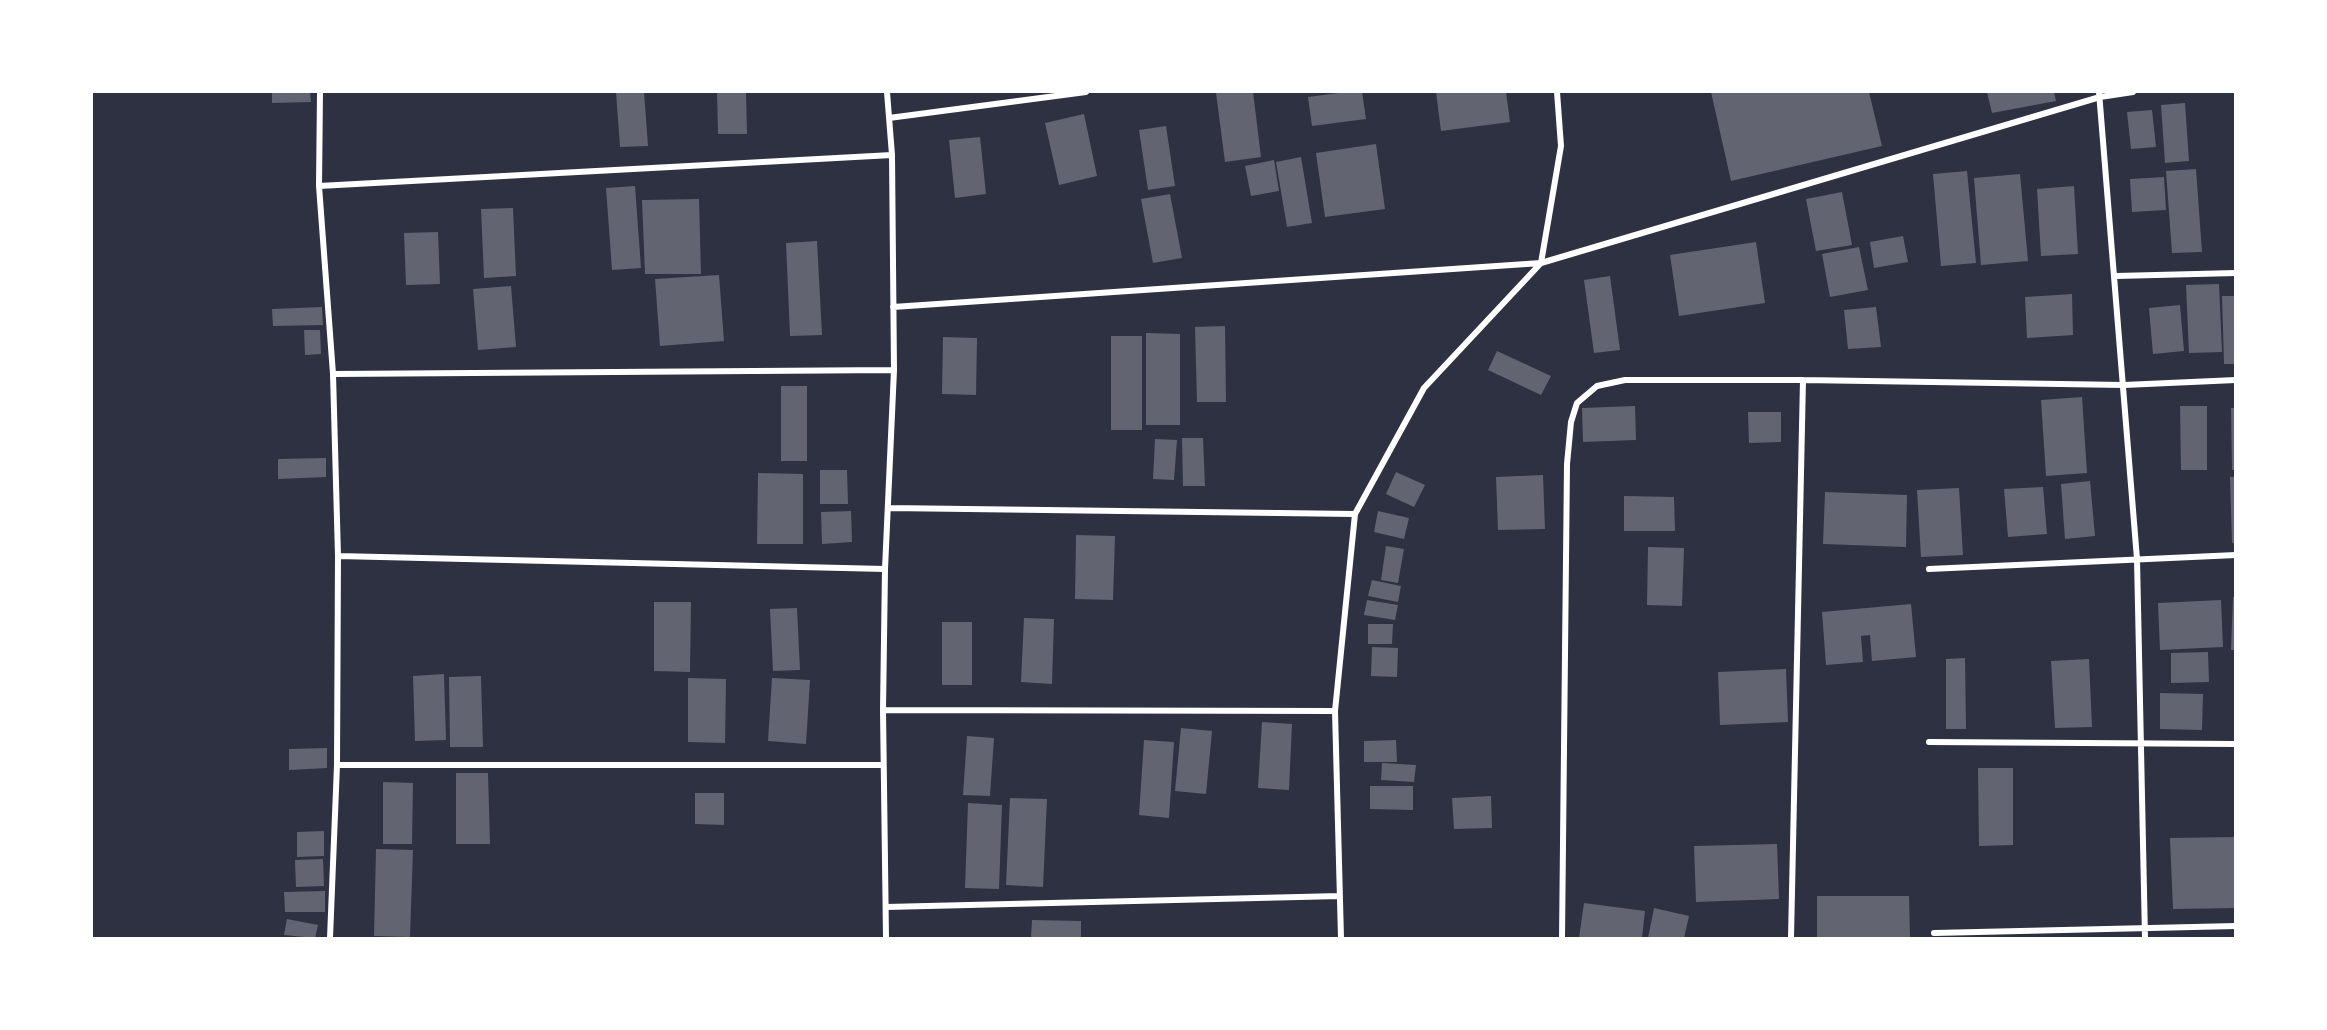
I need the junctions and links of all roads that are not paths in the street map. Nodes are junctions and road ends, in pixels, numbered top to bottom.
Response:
1 (320, 92) edge
2 (887, 92) edge
3 (1086, 92) edge
4 (1557, 92) edge
5 (2133, 92) edge
6 (2100, 94) edge
7 (889, 118) junction
8 (892, 155) junction
9 (319, 186) junction
10 (1541, 263) junction
11 (2235, 273) edge
12 (2116, 276) junction
13 (893, 307) junction
14 (894, 370) junction
15 (333, 374) junction
16 (1803, 380) junction
17 (2235, 380) edge
18 (2124, 385) junction
19 (889, 508) junction
20 (1355, 514) junction
21 (2235, 555) edge
22 (338, 556) junction
23 (2138, 559) junction
24 (885, 569) junction
25 (1929, 569) dead end
26 (883, 710) junction
27 (1335, 711) junction
28 (1929, 742) dead end
29 (2143, 744) junction
30 (2235, 744) edge
31 (337, 765) junction
32 (883, 765) junction
33 (1340, 896) junction
34 (886, 907) junction
35 (2235, 926) edge
36 (2145, 928) junction
37 (1934, 933) dead end
38 (330, 939) edge
39 (886, 939) edge
40 (1341, 939) edge
41 (1562, 939) edge
42 (1791, 939) edge
43 (2145, 939) edge

1 - 9 street
2 - 7 street
3 - 7 street
4 - 10 street
5 - 6 street
6 - 10 street
6 - 12 street
7 - 8 street
8 - 9 street
8 - 13 street
9 - 15 street
10 - 13 street
10 - 20 street
11 - 12 street
12 - 18 street
13 - 14 street
14 - 15 street
14 - 19 street
15 - 22 street
16 - 18 street
16 - 41 street
16 - 42 street
17 - 18 street
18 - 23 street
19 - 20 street
19 - 24 street
20 - 27 street
21 - 23 street
22 - 24 street
22 - 31 street
23 - 25 street
23 - 29 street
24 - 26 street
26 - 27 street
26 - 32 street
27 - 33 street
28 - 29 street
29 - 30 street
29 - 36 street
31 - 32 street
31 - 38 street
32 - 34 street
33 - 34 street
33 - 40 street
34 - 39 street
35 - 36 street
36 - 37 street
36 - 43 street

